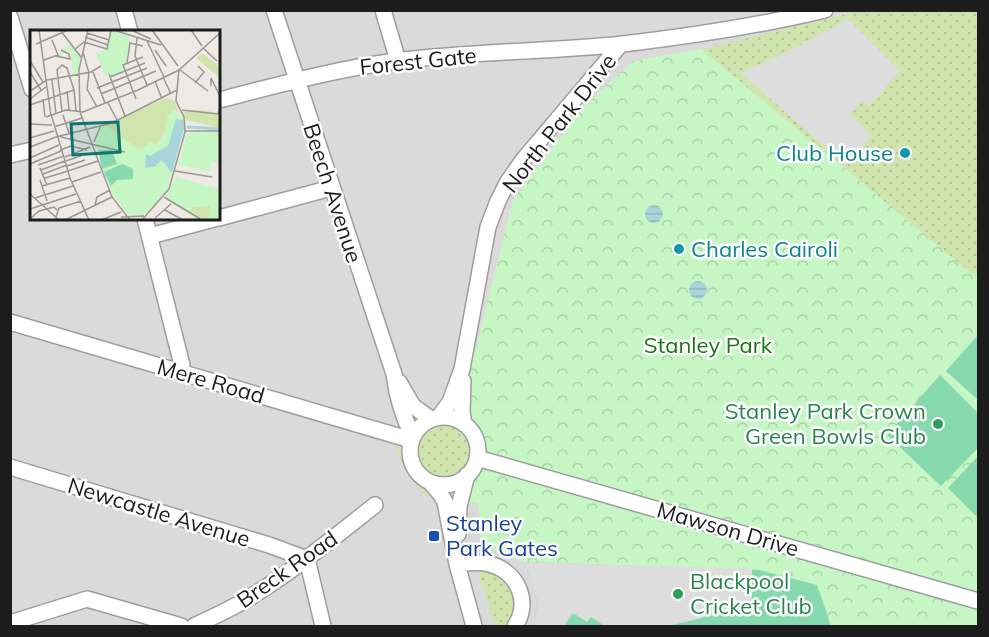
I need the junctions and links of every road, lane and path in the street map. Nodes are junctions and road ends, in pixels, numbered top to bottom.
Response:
1 (124, 10) edge
2 (274, 10) edge
3 (383, 10) edge
4 (825, 10) edge
5 (10, 17) edge
6 (129, 30) edge
7 (621, 44) junction
8 (398, 61) junction
9 (298, 80) junction
10 (30, 82) edge
11 (220, 100) edge
12 (30, 151) edge
13 (10, 156) edge
14 (331, 188) junction
15 (220, 218) edge
16 (144, 220) edge
17 (210, 220) edge
18 (150, 236) junction
19 (10, 322) edge
20 (462, 369) junction
21 (180, 372) junction
22 (394, 374) junction
23 (435, 418) junction
24 (464, 424) junction
25 (412, 438) junction
26 (477, 458) junction
27 (10, 467) edge
28 (467, 475) junction
29 (430, 482) junction
30 (375, 505) dead end
31 (307, 559) junction
32 (457, 564) junction
33 (978, 601) edge
34 (10, 623) edge
35 (182, 627) edge
36 (195, 627) edge
37 (323, 627) edge
38 (474, 627) edge
39 (515, 627) edge

1 - 6 street
2 - 9 street, Beech Avenue
3 - 8 street
4 - 7 street, North Park Drive
5 - 10 street
7 - 8 street, Forest Gate
7 - 20 street, North Park Drive
8 - 9 street, Forest Gate
9 - 11 street, Forest Gate
9 - 14 street, Beech Avenue
12 - 13 street
14 - 15 street
14 - 22 street, Beech Avenue
16 - 18 street
17 - 18 street
18 - 21 street
19 - 21 street, Mere Road
20 - 23 street, North Park Drive
20 - 24 street, North Park Drive
21 - 25 street, Mere Road
22 - 23 street, Beech Avenue
22 - 25 street, Beech Avenue
23 - 24 street
23 - 25 street
24 - 26 street
25 - 29 street
26 - 28 street
26 - 33 street, Mawson Drive
27 - 31 street, Newcastle Avenue
28 - 29 street
28 - 32 street
29 - 32 street
30 - 31 street, Breck Road
31 - 36 street, Breck Road
31 - 37 street
32 - 38 street
32 - 39 street
34 - 35 street

